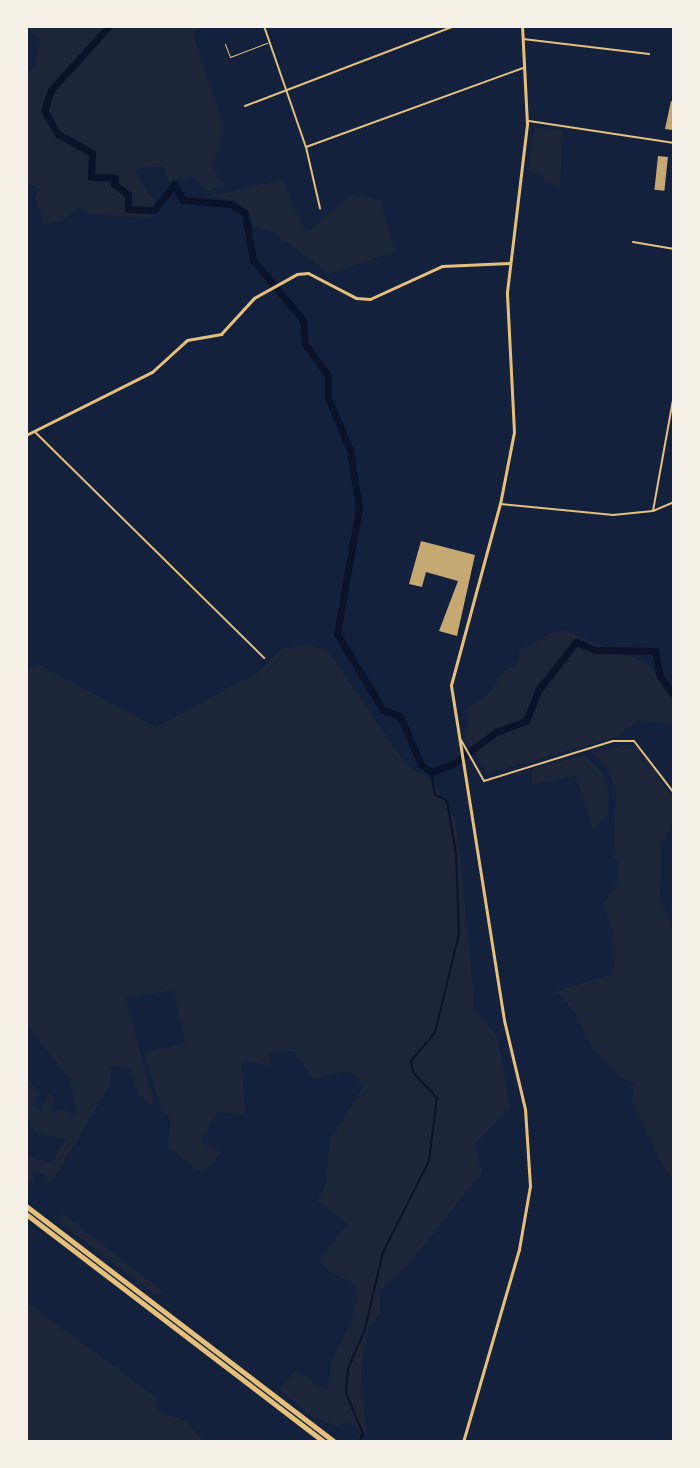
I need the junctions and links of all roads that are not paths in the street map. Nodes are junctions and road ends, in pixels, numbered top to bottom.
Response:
1 (264, 26) edge
2 (455, 26) edge
3 (522, 26) edge
4 (522, 39) junction
5 (269, 42) junction
6 (225, 44) dead end
7 (649, 54) dead end
8 (524, 67) junction
9 (286, 89) junction
10 (245, 106) dead end
11 (527, 120) junction
12 (674, 143) edge
13 (306, 147) junction
14 (320, 208) dead end
15 (633, 242) dead end
16 (674, 249) edge
17 (509, 263) junction
18 (674, 394) edge
19 (34, 432) junction
20 (26, 435) edge
21 (674, 502) edge
22 (500, 504) junction
23 (653, 511) junction
24 (264, 658) dead end
25 (461, 746) junction
26 (674, 793) edge
27 (26, 1206) edge
28 (26, 1214) edge
29 (324, 1442) edge
30 (335, 1442) edge
31 (463, 1442) edge

1 - 5 street
2 - 9 street
3 - 4 main road
4 - 7 street
4 - 8 main road
5 - 6 lane
5 - 9 street
8 - 11 main road
8 - 13 street
9 - 10 street
9 - 13 street
11 - 12 street
11 - 17 main road
13 - 14 street
15 - 16 street
17 - 19 main road
17 - 22 main road
18 - 23 street
19 - 20 main road
19 - 24 street
21 - 23 street
22 - 23 street
22 - 25 main road
25 - 26 street
25 - 31 main road
27 - 30 highway
28 - 29 highway

